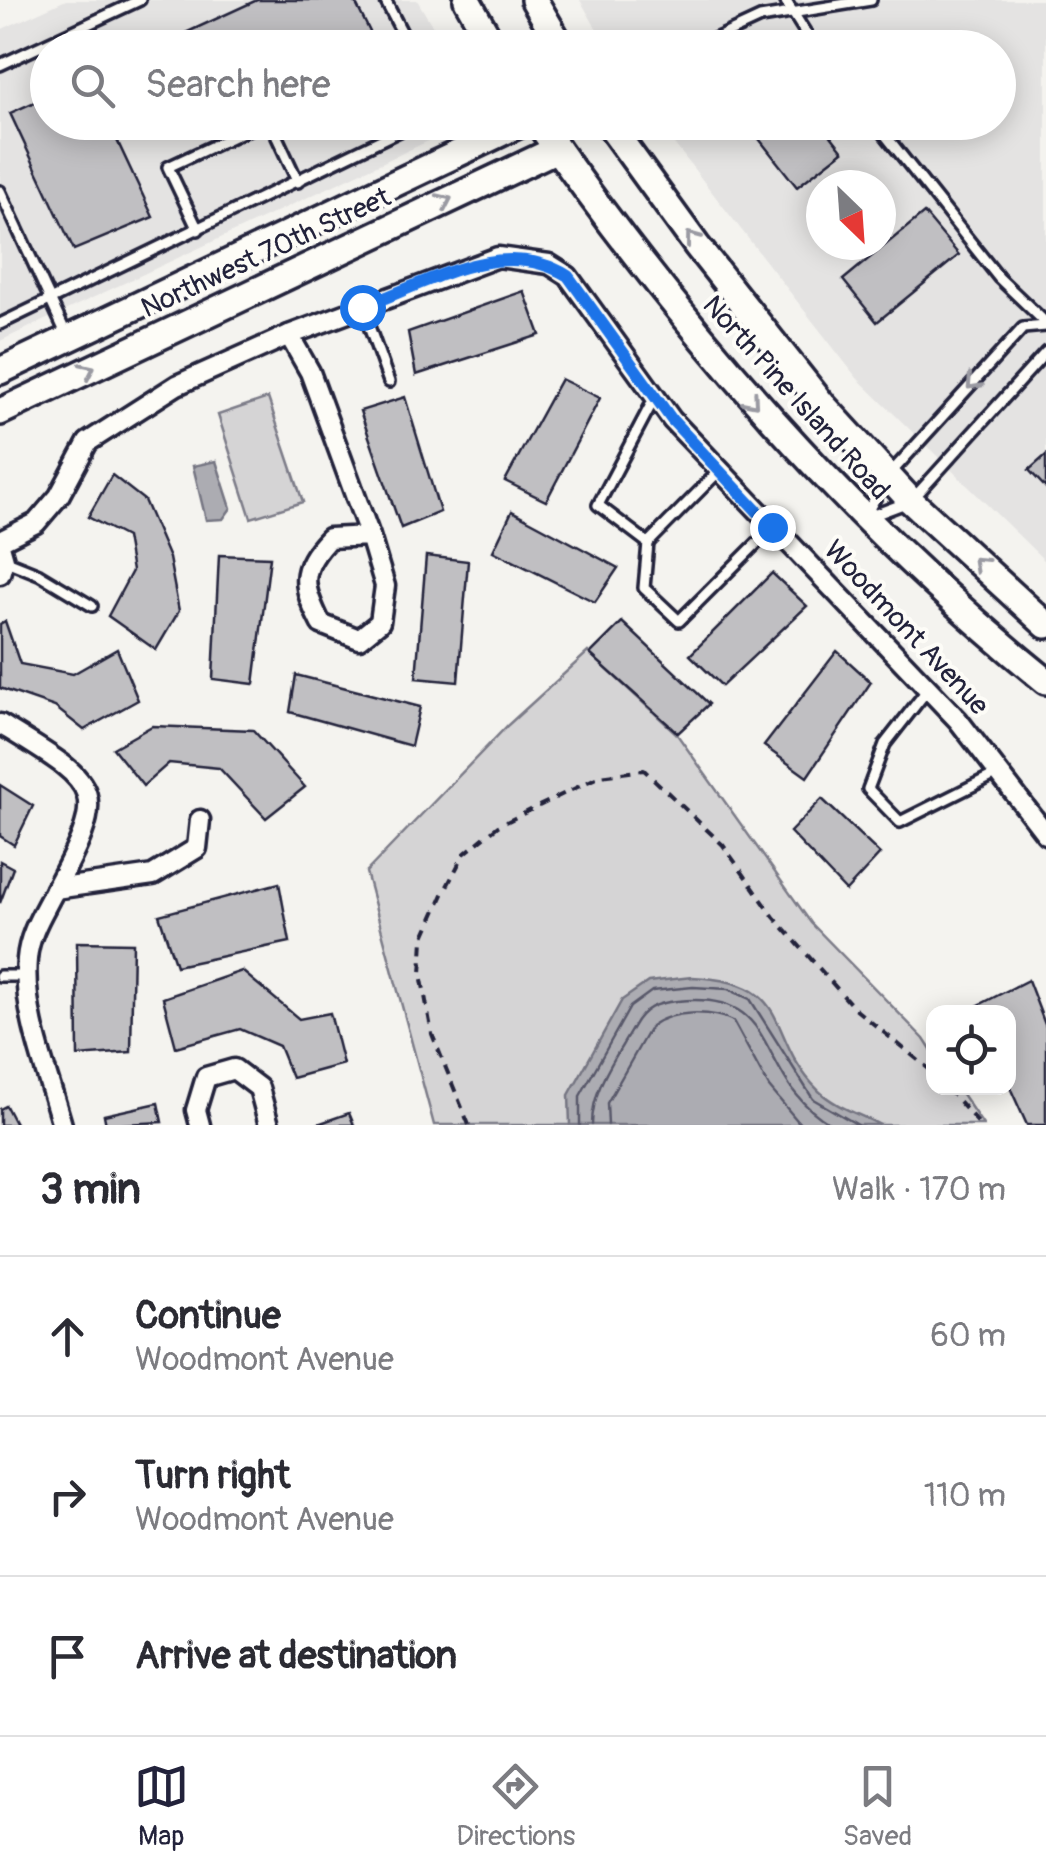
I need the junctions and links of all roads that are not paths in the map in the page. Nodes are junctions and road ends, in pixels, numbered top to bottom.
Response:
1 (140, 0) edge
2 (385, 0) edge
3 (467, 0) edge
4 (534, 0) edge
5 (785, 0) edge
6 (871, 0) edge
7 (791, 11) junction
8 (75, 30) edge
9 (401, 30) edge
10 (484, 30) edge
11 (552, 30) edge
12 (734, 30) edge
13 (803, 30) edge
14 (30, 51) edge
15 (0, 65) edge
16 (227, 140) edge
17 (276, 140) edge
18 (382, 140) edge
19 (487, 140) edge
20 (551, 140) edge
21 (622, 140) edge
22 (889, 140) edge
23 (557, 149) junction
24 (298, 182) junction
25 (0, 191) edge
26 (370, 196) junction
27 (387, 229) junction
28 (198, 230) junction
29 (239, 258) junction
30 (254, 292) junction
31 (50, 301) junction
32 (362, 307) junction
33 (0, 324) edge
34 (1046, 324) edge
35 (290, 335) junction
36 (68, 339) junction
37 (1046, 352) edge
38 (0, 371) edge
39 (389, 382) dead end
40 (656, 396) junction
41 (0, 412) edge
42 (719, 470) junction
43 (888, 476) junction
44 (911, 501) junction
45 (864, 519) junction
46 (772, 527) junction
47 (370, 536) junction
48 (648, 544) junction
49 (1, 555) edge
50 (92, 606) dead end
51 (1046, 625) edge
52 (1046, 681) edge
53 (928, 689) junction
54 (0, 724) edge
55 (1000, 772) junction
56 (200, 820) dead end
57 (1046, 834) edge
58 (55, 889) junction
59 (0, 976) edge
60 (28, 976) junction
61 (62, 1125) edge
62 (200, 1125) edge
63 (270, 1125) edge

1 - 8 lane
2 - 9 lane
3 - 10 main road
4 - 11 main road
5 - 7 lane
6 - 7 lane
7 - 12 lane
7 - 13 lane
14 - 15 lane
16 - 28 lane
17 - 24 lane
18 - 24 lane
19 - 26 main road, Northwest 70th Street
20 - 23 main road, North Pine Island Road
43 -> 21 main road, North Pine Island Road
22 - 34 lane
27 -> 23 main road, Northwest 70th Street
23 -> 45 main road, North Pine Island Road
24 - 28 lane
25 - 31 lane
26 - 27 main road
26 - 29 main road, Northwest 70th Street
27 - 30 main road, Northwest 70th Street
28 - 31 lane
29 - 30 main road
29 - 36 main road, Northwest 70th Street
41 -> 30 main road, Northwest 70th Street
31 - 33 lane
31 - 36 lane
32 - 35 street, Woodmont Avenue
32 - 39 lane
32 - 40 street, Woodmont Avenue
34 -> 43 lane
35 - 47 street
35 - 49 street, Woodmont Avenue
36 - 38 main road, Northwest 70th Street
37 - 44 lane
40 - 42 street, Woodmont Avenue
40 - 48 lane
42 - 46 street, Woodmont Avenue
42 - 48 lane
43 - 44 main road, North Pine Island Road
43 - 45 lane
44 - 45 lane
51 -> 44 main road, North Pine Island Road
45 - 52 main road, North Pine Island Road
46 - 48 lane
46 - 53 street, Woodmont Avenue
47 - 47 street
49 - 50 lane
53 - 55 street, Woodmont Avenue
53 - 55 lane
54 - 58 street
55 - 57 street, Woodmont Avenue
56 - 58 street
58 - 60 street
59 - 60 lane
60 - 61 street
62 - 63 street

